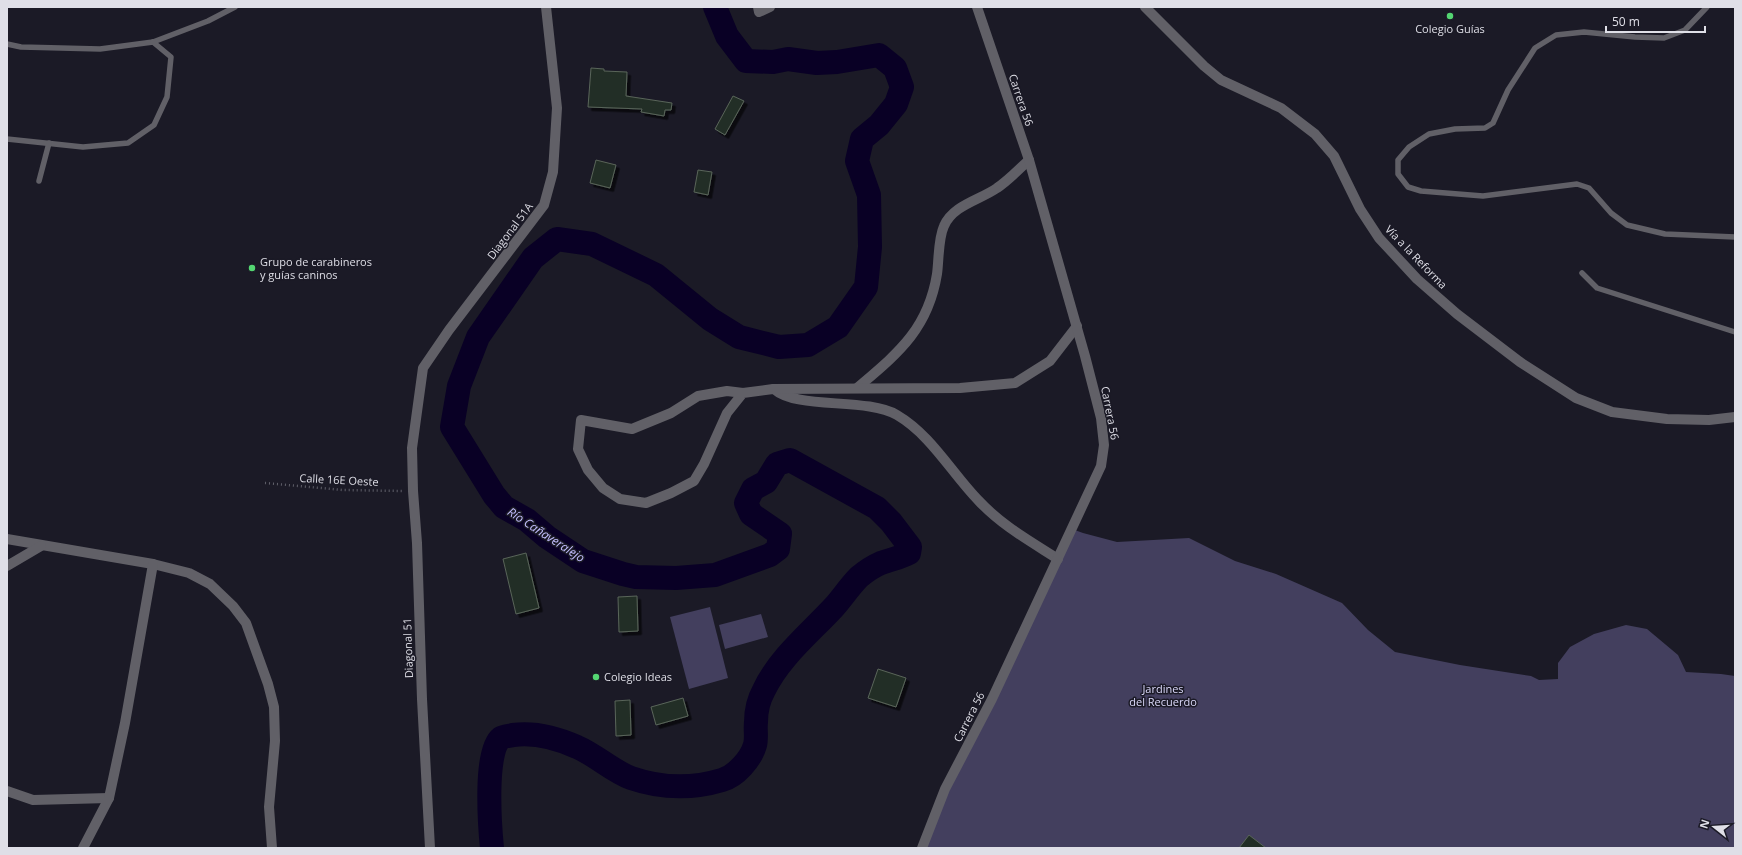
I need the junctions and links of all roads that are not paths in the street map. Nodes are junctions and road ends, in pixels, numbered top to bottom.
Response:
1 (235, 7) edge
2 (546, 7) edge
3 (770, 7) edge
4 (977, 7) edge
5 (1145, 7) edge
6 (1707, 7) edge
7 (758, 9) edge
8 (153, 42) junction
9 (7, 44) edge
10 (7, 139) edge
11 (49, 143) junction
12 (1029, 160) junction
13 (39, 181) dead end
14 (1735, 237) edge
15 (1582, 273) dead end
16 (1077, 326) junction
17 (1735, 332) edge
18 (857, 388) junction
19 (773, 389) junction
20 (743, 393) junction
21 (1735, 417) edge
22 (412, 448) joint
23 (7, 539) edge
24 (41, 546) junction
25 (1058, 559) junction
26 (153, 564) junction
27 (7, 566) edge
28 (7, 791) edge
29 (109, 798) junction
30 (83, 848) edge
31 (272, 848) edge
32 (430, 848) edge
33 (922, 848) edge

1 - 8 lane
2 - 22 street, Diagonal 51A
3 - 7 street
4 - 12 street, Carrera 56
5 - 21 street, Vía a la Reforma
6 - 14 lane
8 - 9 lane
8 - 11 lane
10 - 11 lane
11 - 13 lane
12 - 16 street, Carrera 56
12 - 18 street
15 - 17 lane
16 - 18 street
16 - 25 street, Carrera 56
18 - 19 street
19 - 20 street
19 - 25 street
20 - 20 street
22 - 32 street, Diagonal 51
23 - 24 street
24 - 26 street
24 - 27 street
25 - 33 street, Carrera 56
26 - 29 street
26 - 31 street
28 - 29 street
29 - 30 street

